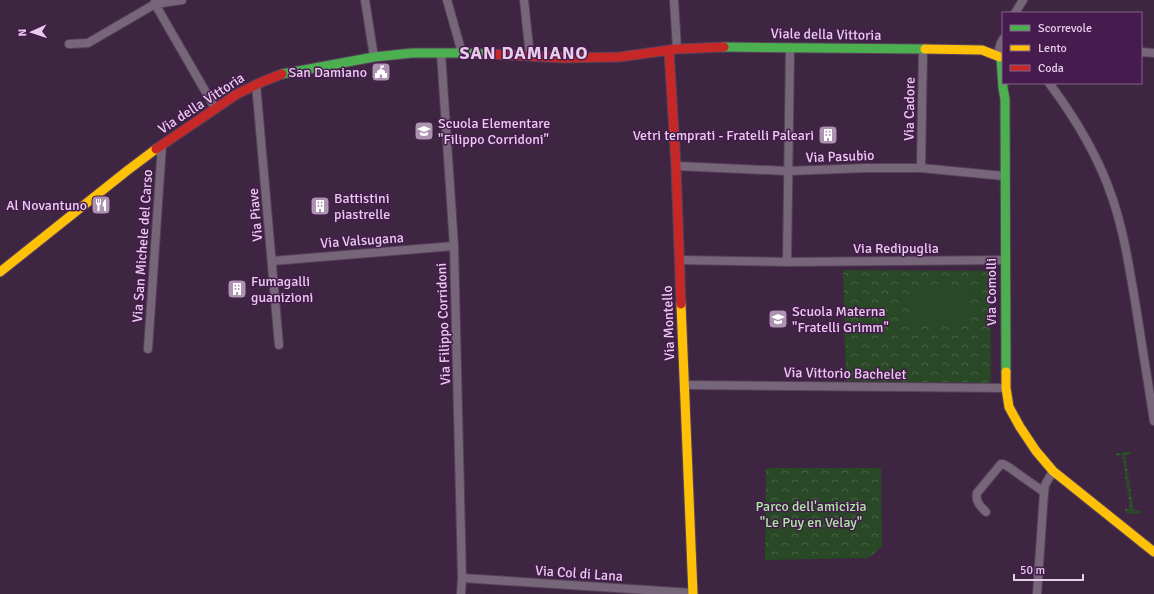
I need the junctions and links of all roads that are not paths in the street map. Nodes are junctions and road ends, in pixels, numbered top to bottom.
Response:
1 (182, 0) edge
2 (365, 0) edge
3 (447, 0) edge
4 (524, 0) edge
5 (674, 0) edge
6 (155, 2) edge
7 (1022, 2) edge
8 (1016, 12) edge
9 (1021, 12) edge
10 (1002, 41) edge
11 (69, 44) dead end
12 (790, 48) junction
13 (923, 49) junction
14 (673, 50) junction
15 (982, 50) junction
16 (1142, 52) edge
17 (441, 53) junction
18 (462, 53) junction
19 (1154, 53) edge
20 (530, 56) junction
21 (374, 58) junction
22 (1002, 59) edge
23 (256, 84) junction
24 (1009, 84) edge
25 (1050, 84) edge
26 (1005, 98) junction
27 (215, 108) junction
28 (162, 145) junction
29 (676, 166) junction
30 (921, 168) junction
31 (788, 171) junction
32 (1004, 176) junction
33 (454, 246) junction
34 (272, 260) junction
35 (680, 260) junction
36 (1006, 260) junction
37 (787, 262) junction
38 (0, 272) edge
39 (279, 344) dead end
40 (148, 349) dead end
41 (685, 385) junction
42 (1006, 388) junction
43 (1154, 421) edge
44 (1053, 471) junction
45 (1044, 492) junction
46 (986, 512) dead end
47 (1154, 552) edge
48 (462, 578) junction
49 (461, 594) edge
50 (693, 594) edge
51 (1037, 594) edge

1 - 6 street
2 - 21 street
3 - 18 street
4 - 20 street
5 - 14 street, Via Montello
6 - 11 street
6 - 27 street
7 - 8 street
7 - 9 street
10 - 15 street, Viale della Vittoria
10 - 22 street, Via Comolli
12 - 13 street, Viale della Vittoria
12 - 14 street, Viale della Vittoria
12 - 31 street
13 - 15 street, Viale della Vittoria
13 - 30 street, Via Cadore
14 - 20 street, Via della Vittoria
14 - 29 street, Via Montello
15 - 22 street, Viale della Vittoria
16 - 19 street
17 - 18 street, Via della Vittoria
17 - 21 street, Via della Vittoria
17 - 33 street, Via Filippo Corridoni
18 - 20 street, Via della Vittoria
21 - 23 street, Via della Vittoria
22 - 26 street, Via Comolli
23 - 27 street, Via della Vittoria
23 - 34 street, Via Piave
24 - 26 street, Via Comolli
25 - 43 street
26 - 32 street, Via Comolli
27 - 28 street, Via della Vittoria
28 - 38 street, Via della Vittoria
28 - 40 street, Via San Michele del Carso
29 - 31 street, Via Pasubio
29 - 35 street, Via Montello
30 - 31 street, Via Pasubio
30 - 32 street, Via Pasubio
31 - 37 street
32 - 36 street, Via Comolli
33 - 34 street, Via Valsugana
33 - 48 street, Via Filippo Corridoni
34 - 39 street, Via Piave
35 - 37 street, Via Redipuglia
35 - 41 street, Via Montello
36 - 37 street, Via Redipuglia
36 - 42 street, Via Comolli
41 - 42 street, Via Vittorio Bachelet
41 - 50 street, Via Montello
42 - 44 street, Via Comolli
44 - 45 street
44 - 47 street, Via Comolli
45 - 46 street
45 - 51 street
48 - 49 street, Via Filippo Corridoni
48 - 50 street, Via Col di Lana

